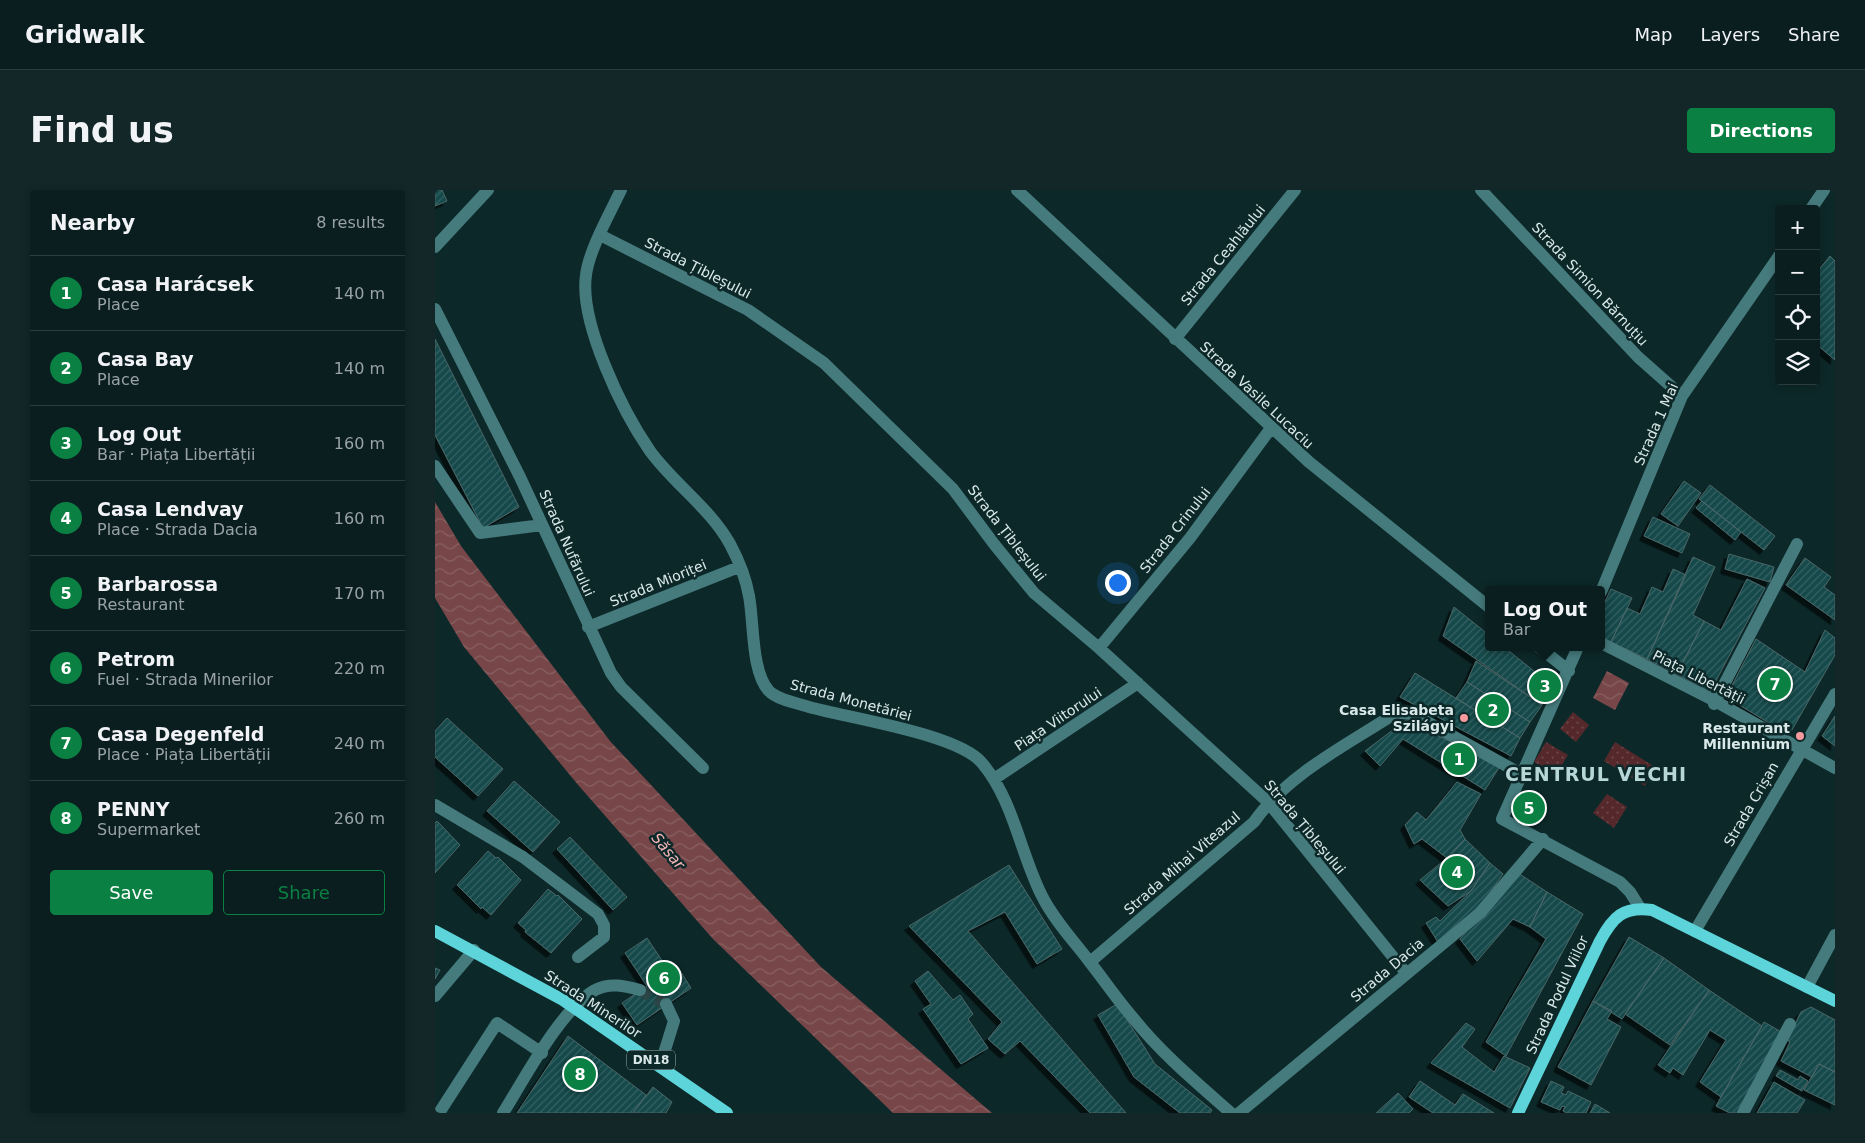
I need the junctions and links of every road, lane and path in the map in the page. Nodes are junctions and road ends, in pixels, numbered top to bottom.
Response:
1 (489, 190) edge
2 (621, 190) edge
3 (1017, 190) edge
4 (1295, 190) edge
5 (1481, 190) edge
6 (1824, 190) edge
7 (1814, 205) edge
8 (600, 234) junction
9 (435, 247) edge
10 (1775, 262) edge
11 (435, 309) edge
12 (1175, 339) junction
13 (1681, 396) junction
14 (1271, 428) junction
15 (435, 466) edge
16 (542, 525) junction
17 (1797, 544) dead end
18 (739, 567) junction
19 (1603, 586) edge
20 (1485, 604) edge
21 (588, 627) junction
22 (1605, 645) edge
23 (1099, 648) junction
24 (1544, 651) edge
25 (1576, 651) edge
26 (1568, 671) junction
27 (1138, 683) junction
28 (1835, 694) edge
29 (1714, 702) junction
30 (1801, 748) junction
31 (703, 768) dead end
32 (1835, 768) edge
33 (1522, 775) junction
34 (994, 779) junction
35 (1268, 802) junction
36 (435, 805) edge
37 (1542, 840) junction
38 (1641, 908) junction
39 (435, 931) edge
40 (1695, 931) junction
41 (1835, 936) edge
42 (473, 950) junction
43 (578, 957) dead end
44 (1089, 962) junction
45 (1407, 973) junction
46 (640, 990) tunnel mouth
47 (1811, 990) junction
48 (435, 996) edge
49 (1835, 1001) edge
50 (667, 1004) dead end
51 (573, 1008) junction
52 (1791, 1024) dead end
53 (542, 1052) junction
54 (661, 1066) junction
55 (439, 1113) edge
56 (503, 1113) edge
57 (727, 1113) edge
58 (1231, 1113) edge
59 (1239, 1113) edge
60 (1518, 1113) edge
61 (1743, 1113) edge

1 - 9 street
2 - 8 street, Strada Monetăriei
3 - 12 street, Strada Vasile Lucaciu
4 - 12 street, Strada Ceahlăului
5 - 13 street, Strada Simion Bărnuțiu
6 - 7 street
8 - 18 street, Strada Monetăriei
8 - 23 street, Strada Țibleșului
10 - 13 street, Strada 1 Mai
11 - 16 street, Strada Nufărului
12 - 14 street, Strada Vasile Lucaciu
13 - 19 street, Strada 1 Mai
14 - 20 street, Strada Vasile Lucaciu
14 - 23 street, Strada Crinului
15 - 16 street
16 - 21 street, Strada Nufărului
17 - 29 street
18 - 21 street, Strada Mioriței
18 - 34 street, Strada Monetăriei
21 - 31 street, Strada Nufărului
22 - 29 street, Piața Libertății
23 - 27 street, Strada Țibleșului
24 - 26 street
25 - 26 street
26 - 33 street
27 - 34 street, Piața Viitorului
27 - 35 street, Strada Țibleșului
28 - 30 street, Strada Crișan
29 - 30 street, Piața Libertății
30 - 32 street, Piața Libertății
30 - 40 street, Strada Crișan
33 - 35 street, Strada Mihai Viteazul
33 - 37 street
34 - 44 street, Strada Monetăriei
35 - 44 street, Strada Mihai Viteazul
35 - 45 street, Strada Țibleșului
36 - 43 street
37 - 38 street
37 - 45 street, Strada Dacia
38 - 40 main road
38 - 60 main road, Strada Podul Viilor
39 - 42 main road, Strada Minerilor / DN18
40 - 47 main road
41 - 47 street
42 - 48 street
42 - 51 main road, Strada Minerilor / DN18
44 - 58 street, Strada Monetăriei
45 - 59 street, Strada Dacia
46 - 51 street
47 - 49 main road
50 - 54 street
51 - 53 street
51 - 54 main road, Strada Minerilor / DN18
52 - 61 street
53 - 55 street
53 - 56 street
54 - 57 main road, Strada Minerilor / DN18

